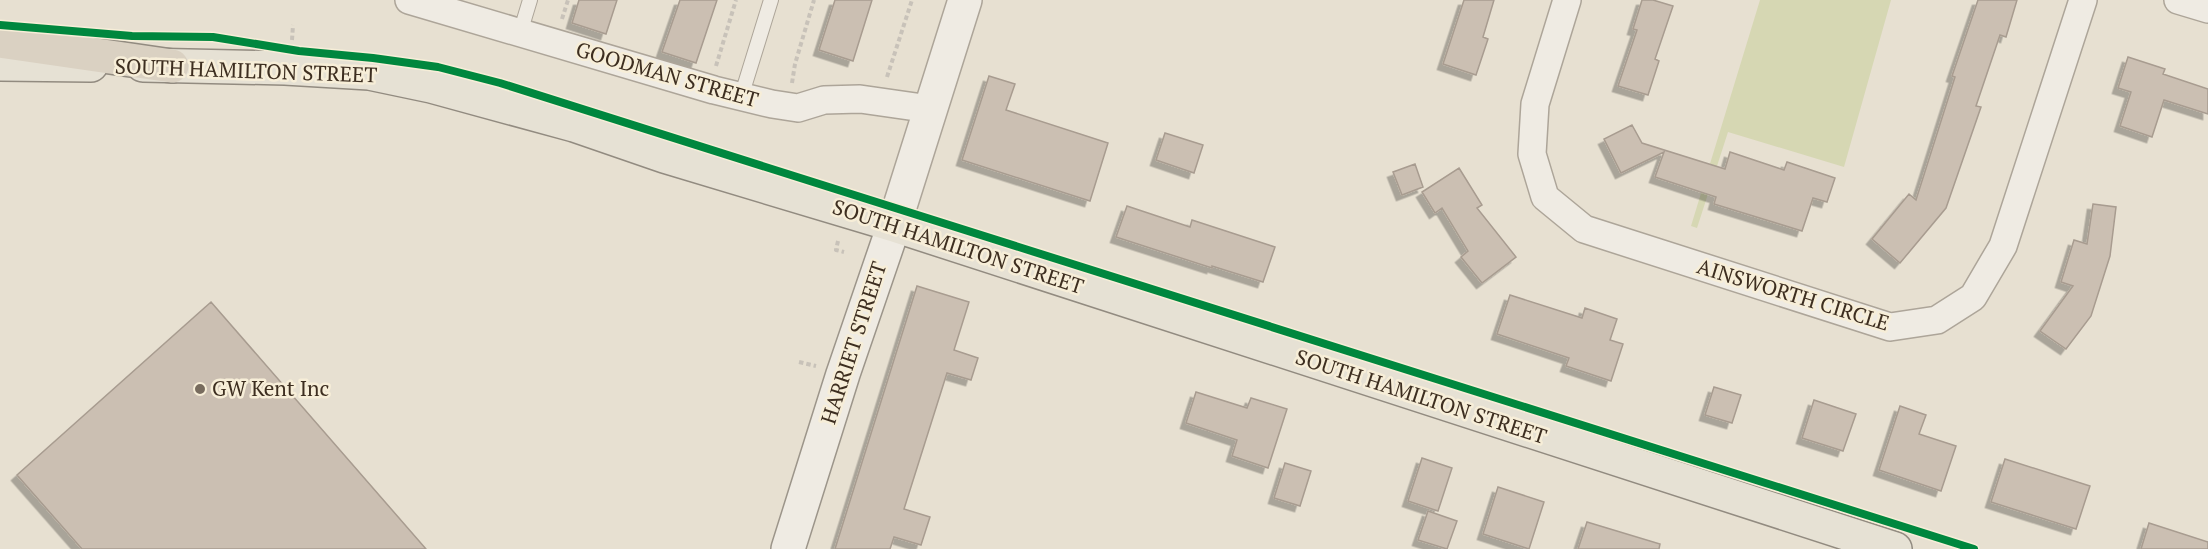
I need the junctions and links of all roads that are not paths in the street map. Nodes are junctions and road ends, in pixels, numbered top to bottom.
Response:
1 (409, 0) edge
2 (530, 0) edge
3 (771, 0) edge
4 (965, 0) edge
5 (1567, 0) edge
6 (2083, 0) edge
7 (2178, 0) edge
8 (2208, 9) edge
9 (520, 33) junction
10 (0, 41) edge
11 (0, 64) edge
12 (172, 66) junction
13 (741, 97) junction
14 (930, 109) junction
15 (894, 225) junction
16 (788, 549) edge
17 (1895, 549) edge

1 - 9 street, GOODMAN STREET
2 - 9 lane
3 - 13 lane
4 - 14 main road, HARRIET STREET
5 - 6 street, AINSWORTH CIRCLE
7 - 8 street
9 - 13 street, GOODMAN STREET
10 - 12 highway
11 - 12 main road, SOUTH HAMILTON STREET
12 - 15 main road, SOUTH HAMILTON STREET
13 - 14 street, GOODMAN STREET
14 - 15 main road, HARRIET STREET
15 - 16 main road, HARRIET STREET
15 - 17 main road, SOUTH HAMILTON STREET

